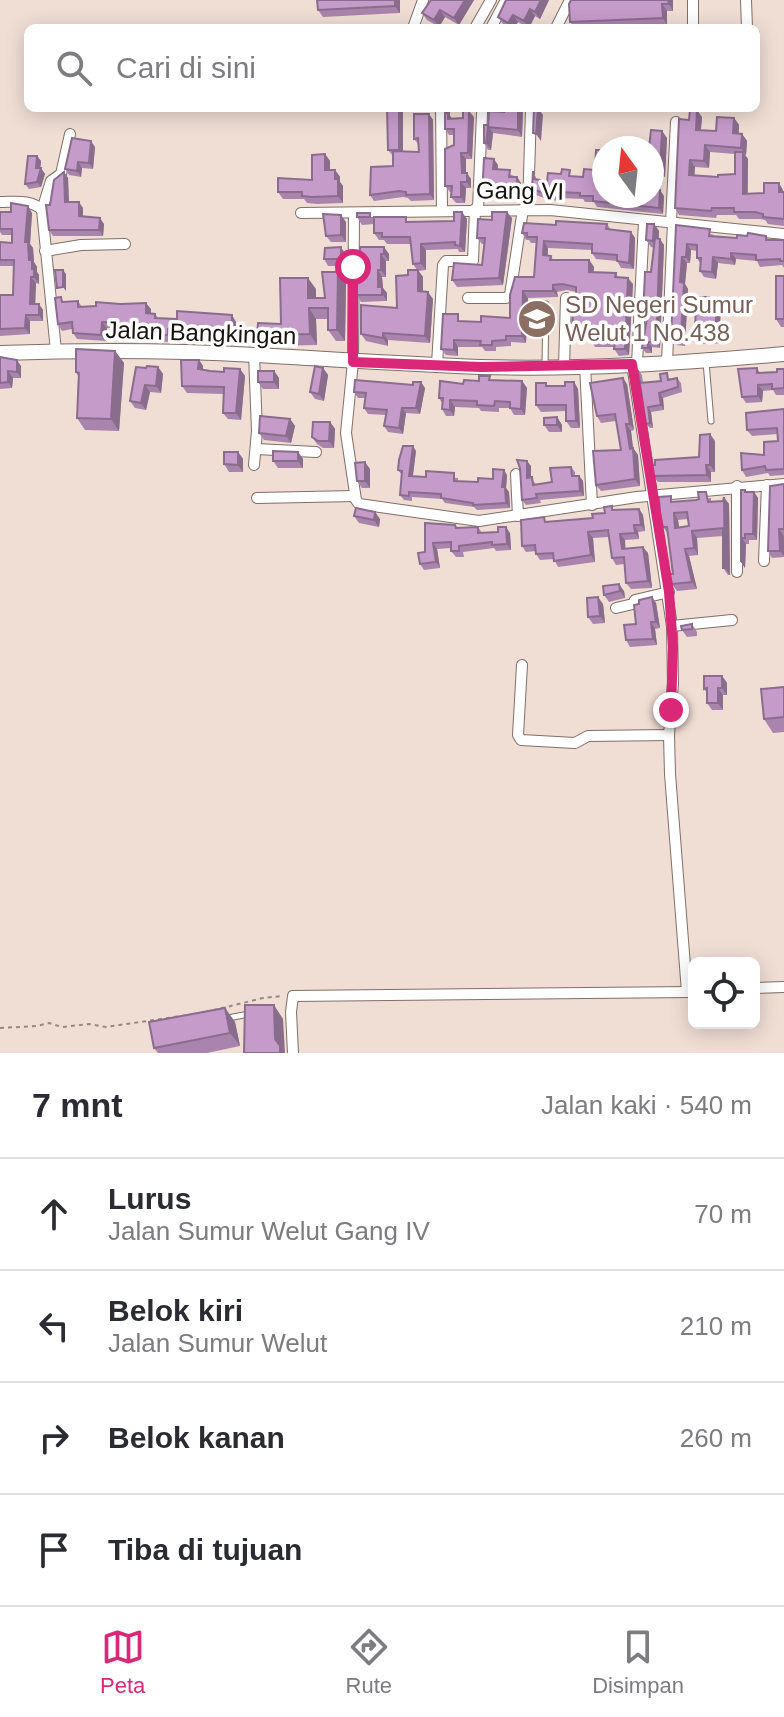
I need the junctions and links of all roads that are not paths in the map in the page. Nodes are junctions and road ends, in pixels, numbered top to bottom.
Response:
1 (423, 0) edge
2 (491, 0) edge
3 (506, 0) edge
4 (570, 0) edge
5 (693, 0) edge
6 (746, 0) edge
7 (414, 24) edge
8 (477, 24) edge
9 (493, 24) edge
10 (558, 24) edge
11 (693, 24) edge
12 (747, 24) edge
13 (441, 112) edge
14 (531, 112) edge
15 (482, 113) dead end
16 (676, 122) edge
17 (70, 134) dead end
18 (0, 202) edge
19 (477, 209) junction
20 (526, 209) junction
21 (42, 210) junction
22 (442, 210) junction
23 (301, 213) dead end
24 (354, 213) junction
25 (644, 221) junction
26 (672, 222) junction
27 (784, 234) edge
28 (125, 244) dead end
29 (45, 251) junction
30 (468, 298) dead end
31 (566, 298) dead end
32 (546, 304) dead end
33 (56, 351) junction
34 (0, 353) edge
35 (254, 354) junction
36 (784, 354) edge
37 (706, 361) junction
38 (353, 362) junction
39 (667, 362) junction
40 (437, 364) junction
41 (634, 364) junction
42 (585, 365) junction
43 (564, 366) junction
44 (545, 367) junction
45 (711, 421) dead end
46 (256, 449) junction
47 (316, 452) dead end
48 (254, 465) dead end
49 (516, 474) dead end
50 (784, 484) edge
51 (767, 485) junction
52 (737, 486) junction
53 (651, 495) junction
54 (355, 496) junction
55 (257, 498) dead end
56 (592, 505) junction
57 (518, 516) junction
58 (764, 561) dead end
59 (737, 572) dead end
60 (669, 592) junction
61 (616, 608) dead end
62 (732, 620) dead end
63 (672, 626) junction
64 (522, 665) dead end
65 (669, 735) junction
66 (688, 964) edge
67 (784, 987) edge
68 (760, 988) edge
69 (688, 992) edge
70 (291, 1012) junction
71 (277, 1013) edge
72 (222, 1019) edge
73 (249, 1026) edge
74 (293, 1053) edge

1 - 7 street
2 - 8 street
3 - 9 street
4 - 10 street
5 - 11 street
6 - 12 street
13 - 22 street
14 - 20 street
15 - 19 street
16 - 26 street
17 - 21 street
18 - 21 street
19 - 20 street, Gang VI
19 - 22 street, Gang VI
19 - 40 street
20 - 25 street, Gang VI
20 - 30 street
21 - 29 street
22 - 24 street, Gang VI
23 - 24 street, Gang VI
24 - 38 street
25 - 26 street, Gang VI
25 - 41 street
26 - 27 street, Gang VI
26 - 39 street
28 - 29 street
29 - 33 street
31 - 43 street
32 - 44 lane
33 - 34 street, Jalan Bangkingan
33 - 35 street, Jalan Bangkingan
35 - 38 street, Jalan Bangkingan
35 - 46 street
36 - 37 street, Jalan Bangkingan
37 - 39 street, Jalan Bangkingan
37 - 45 lane
38 - 40 street, Jalan Bangkingan
38 - 54 street
39 - 41 street, Jalan Bangkingan
40 - 44 street, Jalan Bangkingan
41 - 42 street, Jalan Bangkingan
41 - 53 street
42 - 43 street, Jalan Bangkingan
42 - 56 street
43 - 44 street, Jalan Bangkingan
46 - 47 street
46 - 48 street
49 - 57 street
50 - 51 street
51 - 52 street
51 - 58 street
52 - 53 street
52 - 59 street
53 - 56 street
53 - 60 street
54 - 55 street
54 - 57 street
56 - 57 street
60 - 61 street
60 - 63 street
62 - 63 street
63 - 65 street
64 - 65 street
65 - 66 street
67 - 68 street
69 - 70 street
70 - 71 lane
70 - 74 street
72 - 73 lane

